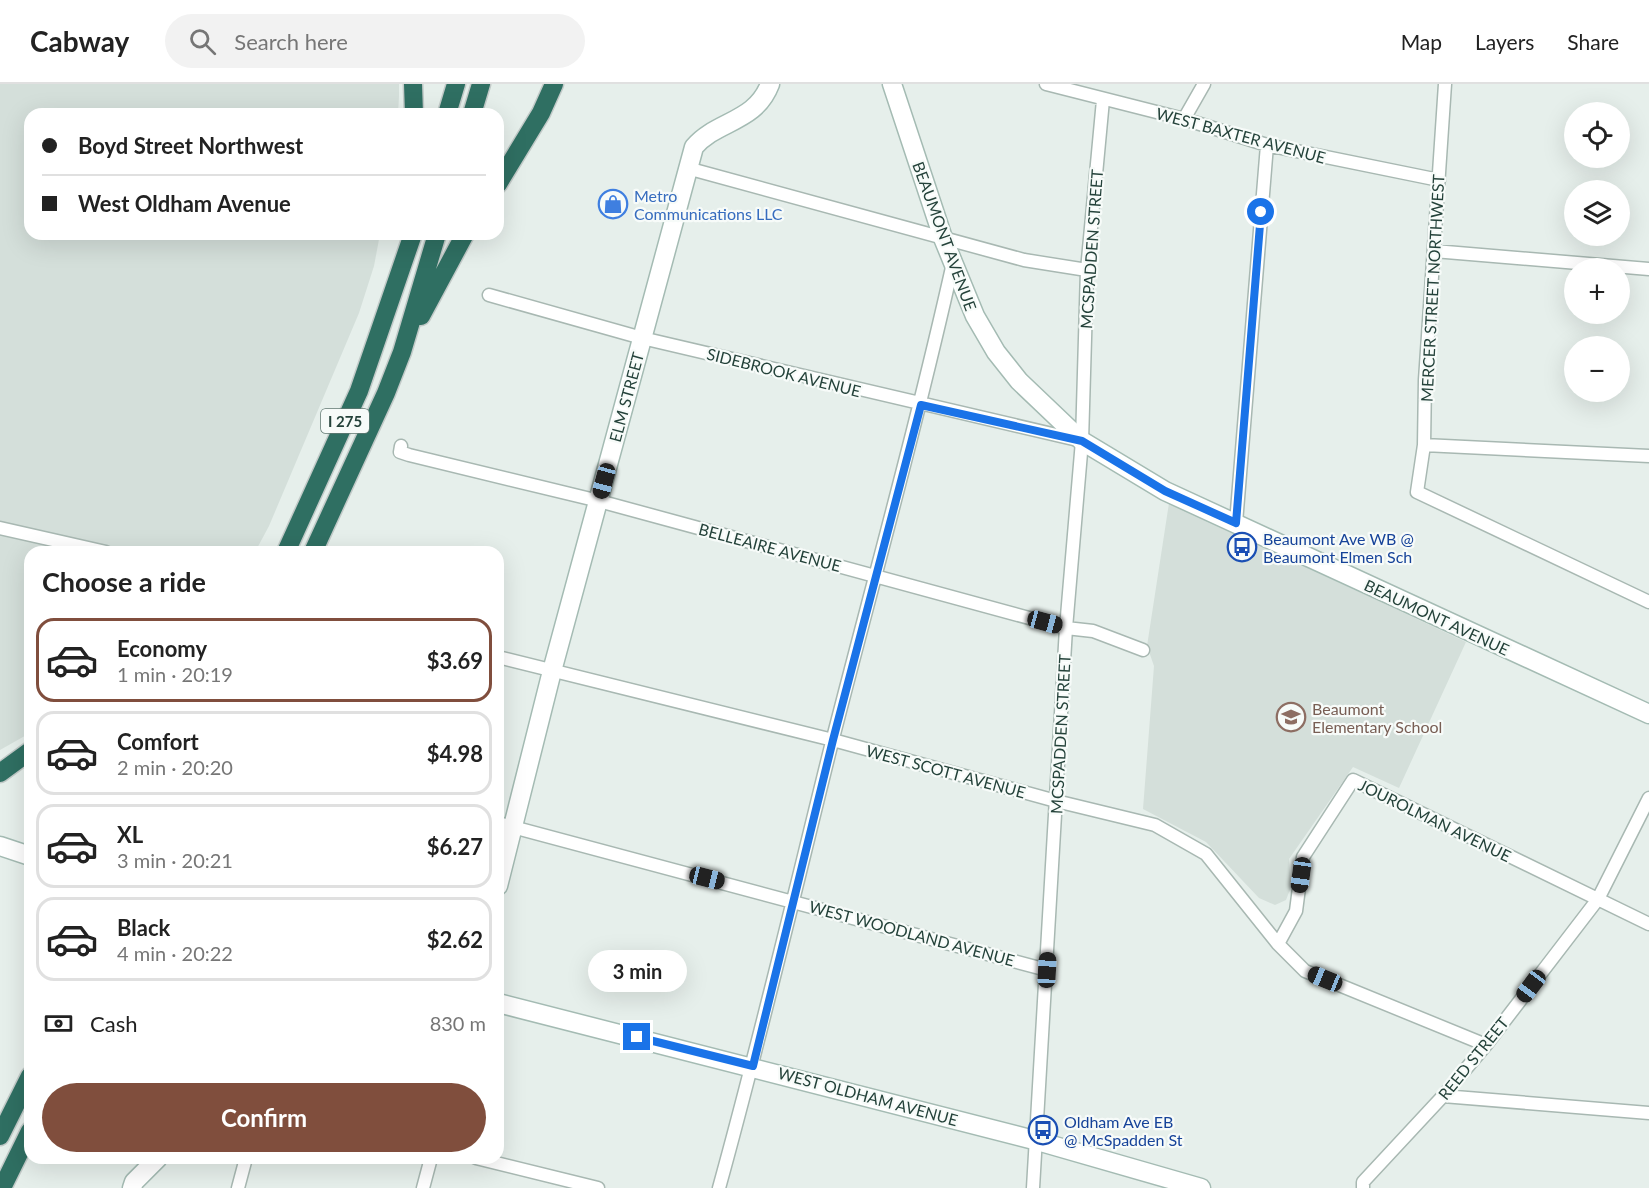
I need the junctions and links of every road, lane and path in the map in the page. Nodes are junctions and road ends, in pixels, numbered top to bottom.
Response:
1 (413, 84) edge
2 (456, 84) edge
3 (481, 84) edge
4 (554, 84) edge
5 (770, 84) edge
6 (892, 84) edge
7 (1046, 84) edge
8 (1204, 84) edge
9 (1445, 84) edge
10 (1103, 100) junction
11 (414, 108) edge
12 (449, 108) edge
13 (474, 108) edge
14 (1184, 119) junction
15 (1267, 145) junction
16 (687, 168) junction
17 (504, 174) edge
18 (1439, 180) junction
19 (943, 238) junction
20 (400, 240) edge
21 (411, 240) edge
22 (435, 240) edge
23 (462, 240) edge
24 (1434, 251) junction
25 (953, 262) junction
26 (1649, 269) edge
27 (1087, 270) junction
28 (396, 287) junction
29 (489, 295) dead end
30 (642, 338) junction
31 (402, 352) junction
32 (921, 405) junction
33 (1082, 441) junction
34 (1424, 445) junction
35 (401, 446) dead end
36 (1649, 456) edge
37 (599, 501) junction
38 (330, 514) junction
39 (1236, 523) junction
40 (0, 528) edge
41 (80, 546) edge
42 (289, 546) edge
43 (316, 546) edge
44 (321, 546) edge
45 (876, 576) junction
46 (1649, 602) edge
47 (1066, 628) junction
48 (1143, 650) dead end
49 (504, 659) edge
50 (552, 671) junction
51 (1649, 714) edge
52 (833, 740) junction
53 (24, 756) edge
54 (0, 773) edge
55 (1649, 798) edge
56 (1056, 801) junction
57 (505, 825) edge
58 (0, 846) edge
59 (24, 854) edge
60 (1598, 899) junction
61 (793, 901) junction
62 (1649, 924) edge
63 (1278, 944) junction
64 (1047, 970) junction
65 (504, 1004) edge
66 (1486, 1045) junction
67 (753, 1066) junction
68 (24, 1088) edge
69 (1443, 1096) junction
70 (1649, 1113) edge
71 (0, 1136) edge
72 (1034, 1140) junction
73 (24, 1143) edge
74 (27, 1164) edge
75 (152, 1164) edge
76 (244, 1164) edge
77 (429, 1164) edge
78 (500, 1164) edge
79 (2, 1188) edge
80 (9, 1188) edge
81 (132, 1188) edge
82 (238, 1188) edge
83 (423, 1188) edge
84 (598, 1188) edge
85 (719, 1188) edge
86 (1033, 1188) edge
87 (1201, 1188) edge
88 (1363, 1188) edge

1 - 11 highway
2 - 12 highway
3 - 13 highway
4 - 17 highway
5 - 16 street, ELM STREET
6 - 19 street, BEAUMONT AVENUE
7 - 10 street, WEST BAXTER AVENUE
8 - 14 street
9 - 18 street, MERCER STREET NORTHWEST
10 - 14 street, WEST BAXTER AVENUE
10 - 27 street, MCSPADDEN STREET
14 - 15 street, WEST BAXTER AVENUE
15 - 18 street, WEST BAXTER AVENUE
15 - 39 street
16 - 19 street
16 - 30 street, ELM STREET
18 - 24 street, MERCER STREET NORTHWEST
19 - 25 street, BEAUMONT AVENUE
19 - 27 street
20 - 28 highway
21 - 28 highway, I 275
22 - 31 highway, I 275
23 - 31 highway
24 - 26 street
24 - 34 street, MERCER STREET NORTHWEST
25 - 32 street
25 - 33 street, BEAUMONT AVENUE
27 - 33 street, MCSPADDEN STREET
28 - 42 highway, I 275
29 - 30 street, SIDEBROOK AVENUE
30 - 32 street, SIDEBROOK AVENUE
30 - 37 street, ELM STREET
31 - 38 highway, I 275
32 - 33 street, SIDEBROOK AVENUE
32 - 45 street
33 - 39 street, BEAUMONT AVENUE
33 - 47 street, MCSPADDEN STREET
34 - 36 street
34 - 46 street, MERCER STREET NORTHWEST
35 - 37 street, BELLEAIRE AVENUE
37 - 45 street, BELLEAIRE AVENUE
37 - 50 street, ELM STREET
38 - 43 highway, I 275
38 - 44 highway
39 - 51 street, BEAUMONT AVENUE
40 - 41 street
45 - 47 street, BELLEAIRE AVENUE
45 - 52 street
47 - 48 street, BELLEAIRE AVENUE
47 - 56 street, MCSPADDEN STREET
49 - 50 street, WEST SCOTT AVENUE
50 - 52 street, WEST SCOTT AVENUE
50 - 57 street, ELM STREET
52 - 56 street, WEST SCOTT AVENUE
52 - 61 street
53 - 54 highway
55 - 60 street, REED STREET
56 - 63 street, WEST SCOTT AVENUE
56 - 64 street, MCSPADDEN STREET
57 - 61 street, WEST WOODLAND AVENUE
58 - 59 street
60 - 62 street, JOUROLMAN AVENUE
60 - 63 street, JOUROLMAN AVENUE
60 - 66 street, REED STREET
61 - 64 street, WEST WOODLAND AVENUE
61 - 67 street
63 - 66 street, WEST SCOTT AVENUE
64 - 72 street, MCSPADDEN STREET
65 - 67 street, WEST OLDHAM AVENUE
66 - 69 street, REED STREET
67 - 72 street, WEST OLDHAM AVENUE
67 - 85 street
68 - 71 highway
69 - 70 street
69 - 88 street, REED STREET
72 - 86 street, MCSPADDEN STREET
72 - 87 street, WEST OLDHAM AVENUE
73 - 79 highway
74 - 80 highway
75 - 81 street
76 - 82 street
77 - 83 street
78 - 84 street

